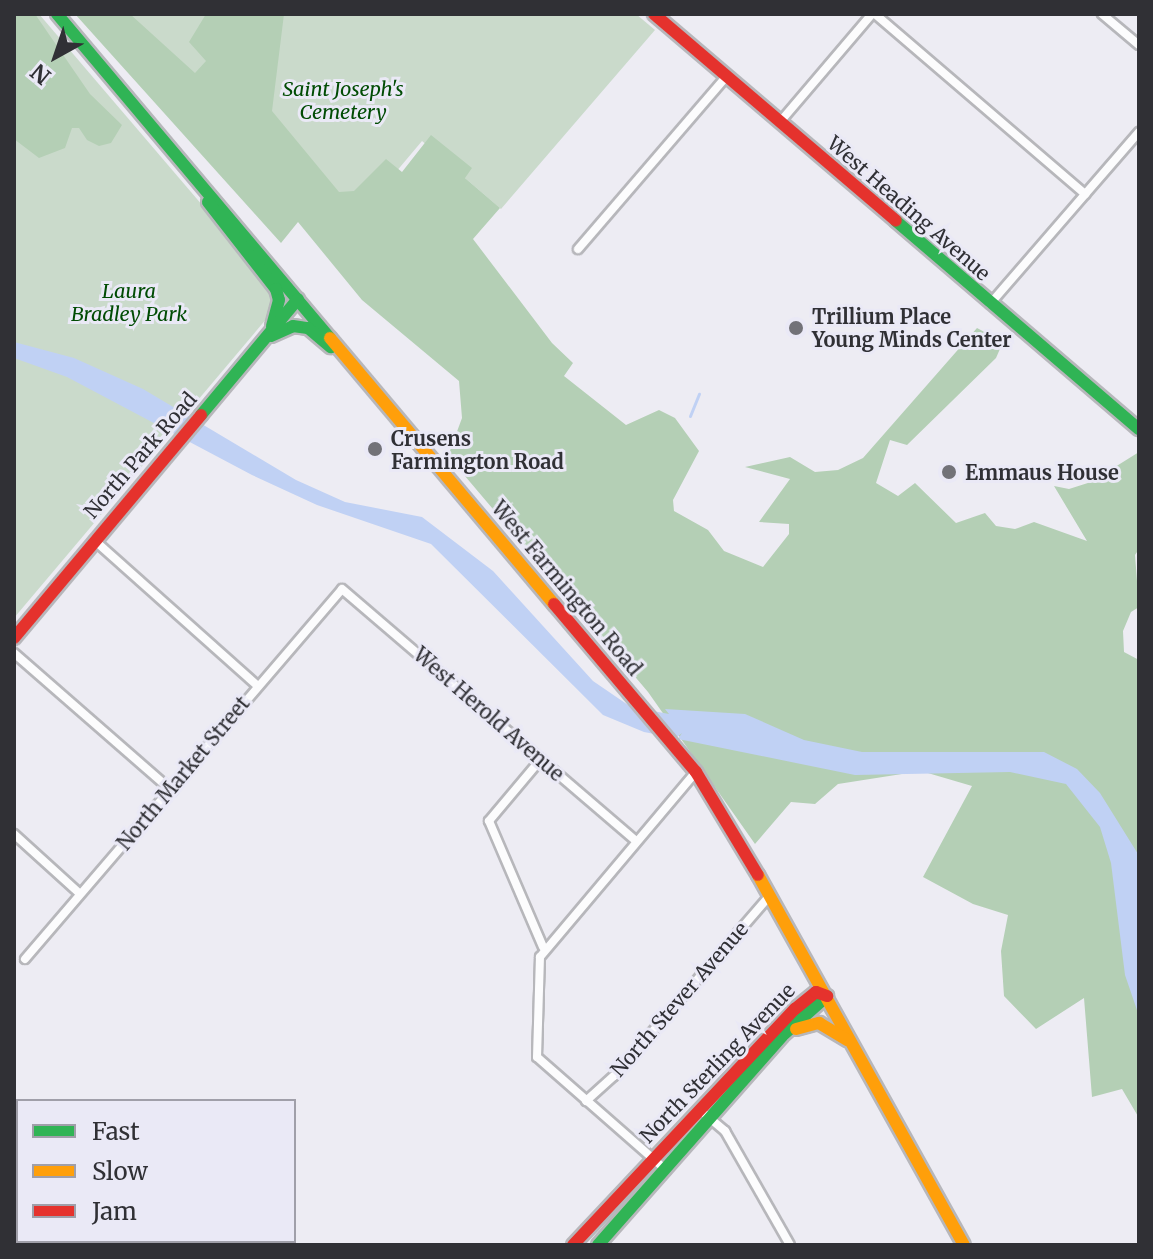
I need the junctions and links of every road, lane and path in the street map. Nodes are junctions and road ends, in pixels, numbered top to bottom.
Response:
1 (57, 14) edge
2 (654, 14) edge
3 (874, 14) edge
4 (1102, 14) edge
5 (1139, 45) edge
6 (727, 76) junction
7 (780, 122) junction
8 (1139, 132) edge
9 (185, 165) junction
10 (1085, 194) junction
11 (578, 249) dead end
12 (298, 299) junction
13 (989, 304) junction
14 (264, 339) junction
15 (356, 368) junction
16 (1139, 429) edge
17 (94, 539) junction
18 (342, 589) joint
19 (14, 638) edge
20 (14, 653) edge
21 (257, 685) junction
22 (541, 759) junction
23 (696, 772) junction
24 (172, 791) junction
25 (14, 834) edge
26 (635, 840) junction
27 (79, 893) junction
28 (770, 895) junction
29 (543, 947) junction
30 (25, 959) dead end
31 (827, 996) junction
32 (865, 1064) junction
33 (747, 1075) junction
34 (586, 1101) junction
35 (699, 1109) junction
36 (710, 1119) junction
37 (652, 1158) junction
38 (666, 1170) junction
39 (573, 1245) edge
40 (598, 1245) edge
41 (790, 1245) edge
42 (964, 1245) edge

1 - 9 main road, West Farmington Road
2 - 6 main road, West Heading Avenue
3 - 7 street
3 - 10 street
4 - 5 street
6 - 7 main road, West Heading Avenue
6 - 11 street
7 - 13 main road, West Heading Avenue
8 - 10 street
9 - 12 main road, West Farmington Road
9 - 14 main road
10 - 13 street
12 - 14 main road, North Park Road
12 - 15 main road, West Farmington Road
13 - 16 main road, West Heading Avenue
14 - 15 main road
14 - 17 main road, North Park Road
15 - 23 main road, West Farmington Road
17 - 19 main road, North Park Road
17 - 21 street
18 - 21 street, North Market Street
18 - 22 street, West Herold Avenue
20 - 24 street
21 - 24 street, North Market Street
22 - 26 street, West Herold Avenue
22 - 29 street
23 - 26 street
23 - 28 main road, West Farmington Road
24 - 27 street, North Market Street
25 - 27 street
26 - 29 street
27 - 30 street, North Market Street
28 - 31 main road, West Farmington Road
28 - 34 street, North Stever Avenue
29 - 34 street
31 - 32 main road, West Farmington Road
31 - 33 main road, North Sterling Avenue
31 - 35 main road, North Sterling Avenue
32 - 33 main road
32 - 42 main road, West Farmington Road
33 - 36 main road, North Sterling Avenue
34 - 37 street
35 - 36 street
35 - 37 main road, North Sterling Avenue
36 - 38 main road, North Sterling Avenue
36 - 41 street
37 - 38 street
37 - 39 main road, North Sterling Avenue
38 - 40 main road, North Sterling Avenue

